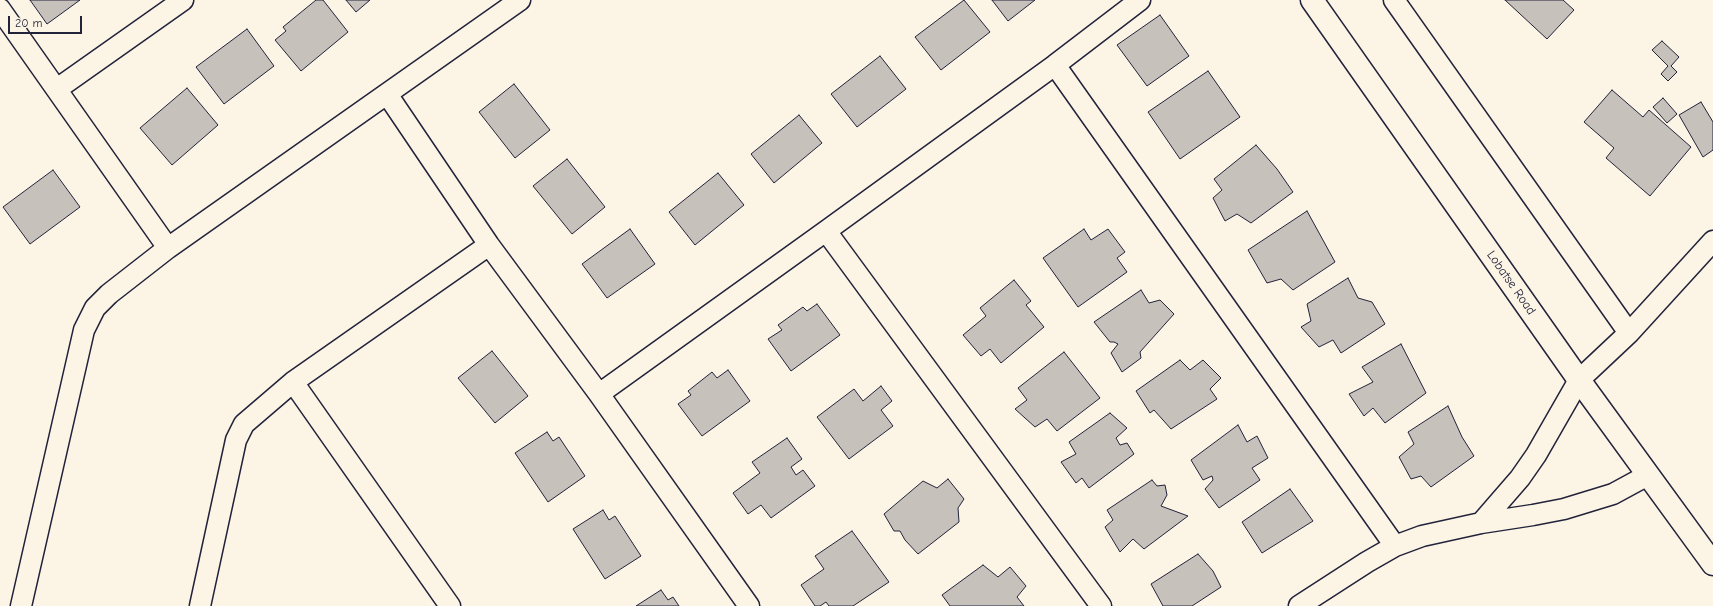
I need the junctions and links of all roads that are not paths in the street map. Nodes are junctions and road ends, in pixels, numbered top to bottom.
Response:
1 (183, 0) edge
2 (520, 0) edge
3 (1140, 0) edge
4 (1312, 0) edge
5 (1394, 0) edge
6 (0, 9) edge
7 (1055, 65) junction
8 (57, 89) junction
9 (387, 94) junction
10 (826, 231) junction
11 (1713, 241) edge
12 (489, 245) junction
13 (168, 248) junction
14 (1629, 333) junction
15 (1579, 380) junction
16 (293, 382) junction
17 (599, 394) junction
18 (1648, 475) junction
19 (1481, 523) junction
20 (1395, 546) junction
21 (1713, 564) edge
22 (21, 606) edge
23 (200, 606) edge
24 (450, 606) edge
25 (749, 606) edge
26 (1101, 606) edge
27 (1299, 606) edge

1 - 8 street
2 - 9 street
3 - 7 street
4 - 15 highway, Lobatse Road
5 - 14 street
6 - 8 street
7 - 10 street
7 - 20 street
8 - 13 street
9 - 12 street
9 - 13 street
10 - 17 street
10 - 26 street
11 - 14 street
12 - 16 street
12 - 17 street
13 - 22 street
14 - 15 street
15 - 18 highway, Lobatse Road
15 - 19 street
16 - 23 street
16 - 24 street
17 - 25 street
18 - 19 street
18 - 21 highway, Lobatse Road
19 - 20 street
20 - 27 street

